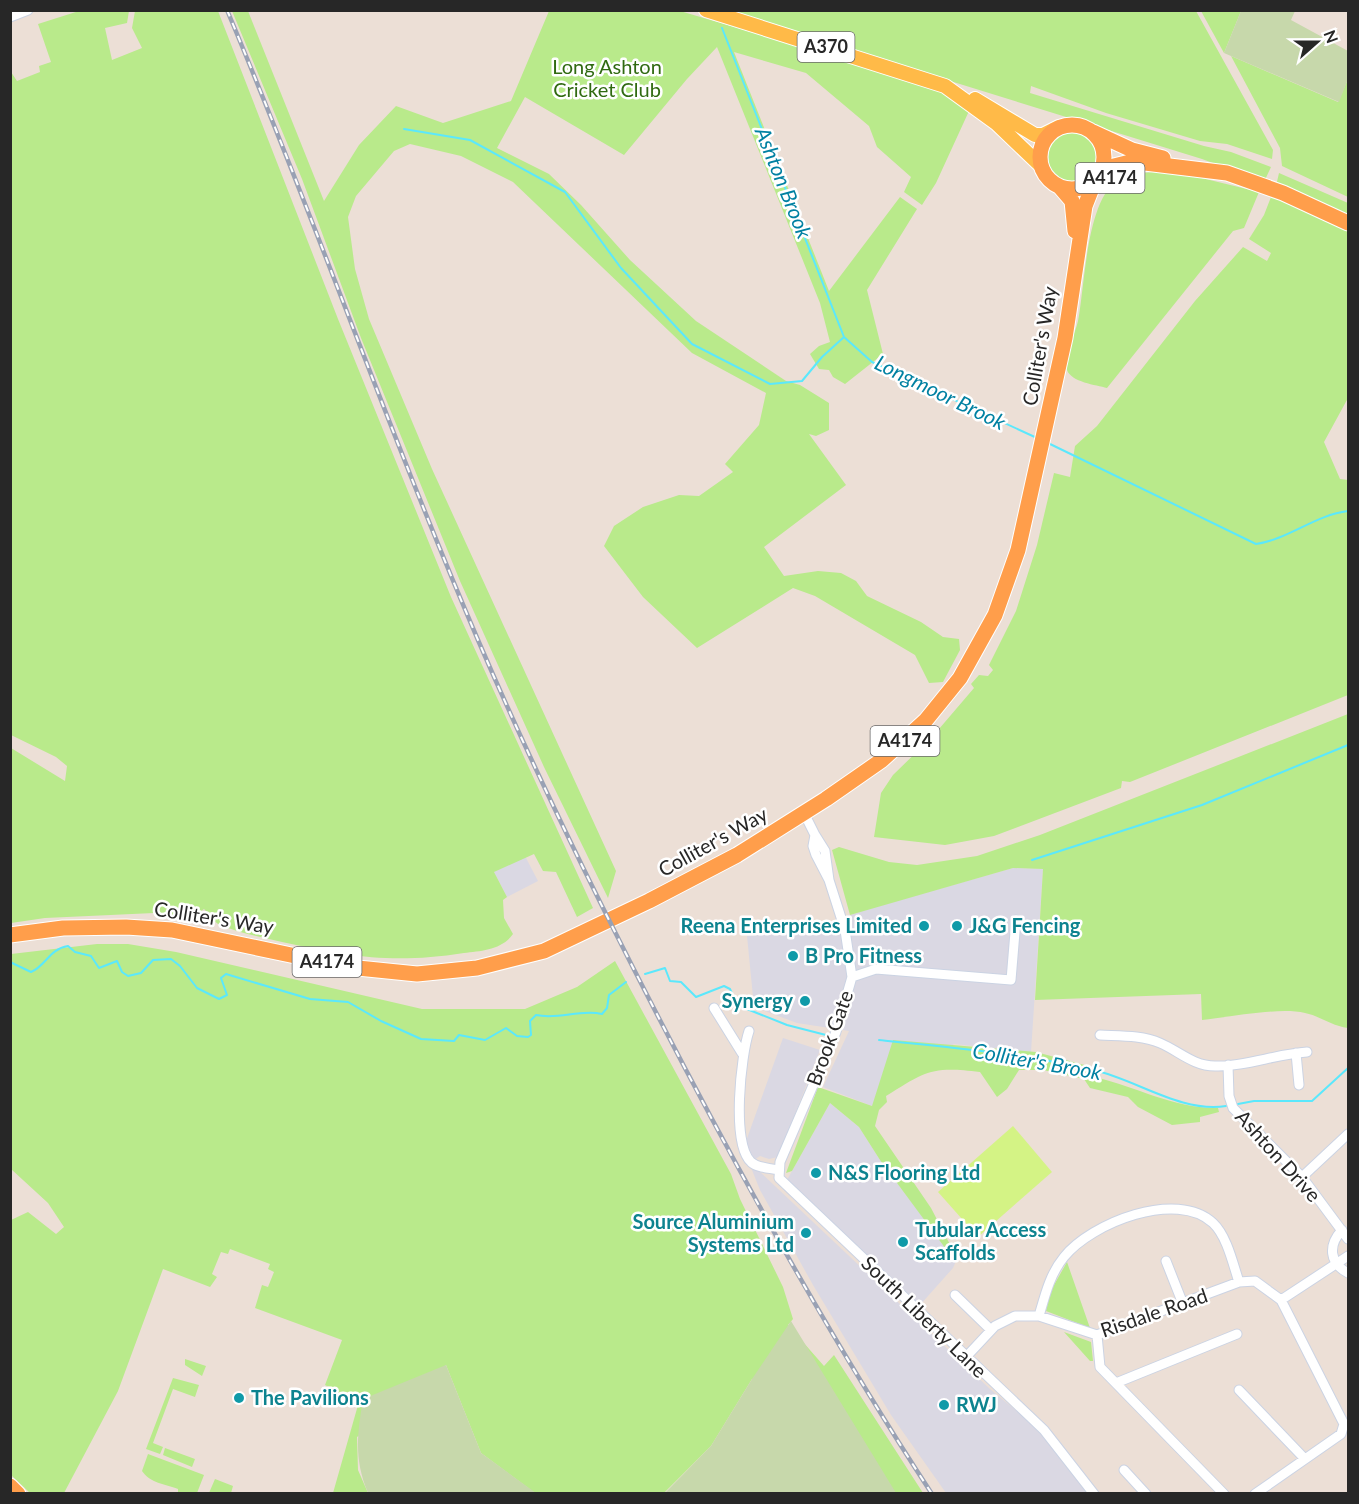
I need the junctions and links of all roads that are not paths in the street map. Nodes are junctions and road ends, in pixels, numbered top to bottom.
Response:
1 (28, 10) edge
2 (706, 10) edge
3 (10, 17) edge
4 (961, 96) junction
5 (1059, 127) junction
6 (1093, 132) junction
7 (1041, 166) junction
8 (1197, 169) junction
9 (1099, 174) junction
10 (1060, 187) junction
11 (1348, 223) edge
12 (1076, 258) junction
13 (804, 813) junction
14 (1016, 920) dead end
15 (10, 935) edge
16 (852, 977) junction
17 (714, 1008) dead end
18 (749, 1031) dead end
19 (1100, 1035) dead end
20 (1307, 1052) dead end
21 (742, 1053) junction
22 (1296, 1053) junction
23 (1228, 1065) junction
24 (1299, 1085) dead end
25 (1348, 1134) edge
26 (778, 1170) junction
27 (1302, 1176) junction
28 (1342, 1230) junction
29 (1348, 1239) edge
30 (1348, 1256) edge
31 (1166, 1261) dead end
32 (1336, 1264) junction
33 (1348, 1273) edge
34 (1239, 1282) junction
35 (955, 1295) dead end
36 (1281, 1300) junction
37 (1183, 1304) junction
38 (1039, 1316) junction
39 (991, 1330) junction
40 (1237, 1334) dead end
41 (1097, 1335) junction
42 (966, 1357) junction
43 (1116, 1383) junction
44 (1239, 1390) dead end
45 (1304, 1458) junction
46 (1124, 1470) dead end
47 (10, 1486) edge
48 (1146, 1493) edge
49 (18, 1494) edge
50 (1094, 1494) edge
51 (1224, 1494) edge
52 (1255, 1494) edge

1 - 3 street
2 - 4 main road, A370
4 - 5 main road, A370
4 - 7 main road, A370
5 - 6 highway
5 - 7 highway
6 - 8 highway
6 - 9 highway
7 - 10 highway
8 - 9 highway
8 - 11 highway
8 - 12 highway, A4174
9 - 10 highway
9 - 12 highway, Colliter's Way
10 - 12 highway, Colliter's Way
12 - 13 highway, Colliter's Way / A4174
13 - 15 highway, Colliter's Way / A4174
13 - 16 street
14 - 16 street, Brook Gate
16 - 26 street, Brook Gate
17 - 21 street
18 - 21 street
19 - 23 street
20 - 22 street
21 - 26 street
22 - 23 street
22 - 24 street
23 - 27 street, Ashton Drive
25 - 27 street
26 - 42 street, South Liberty Lane
27 - 28 street, Ashton Drive
28 - 29 street, Ashton Drive
28 - 32 street
30 - 32 street
31 - 37 street
32 - 33 street
32 - 36 street
34 - 36 street
34 - 37 street, Risdale Road
34 - 38 street
35 - 39 street
36 - 45 street
37 - 41 street, Risdale Road
38 - 39 street, Risdale Road
38 - 41 street, Risdale Road
39 - 42 street, Risdale Road
40 - 43 street
41 - 43 street
42 - 50 street, South Liberty Lane
43 - 51 street
44 - 45 street
45 - 52 street
46 - 48 street
47 - 49 highway

